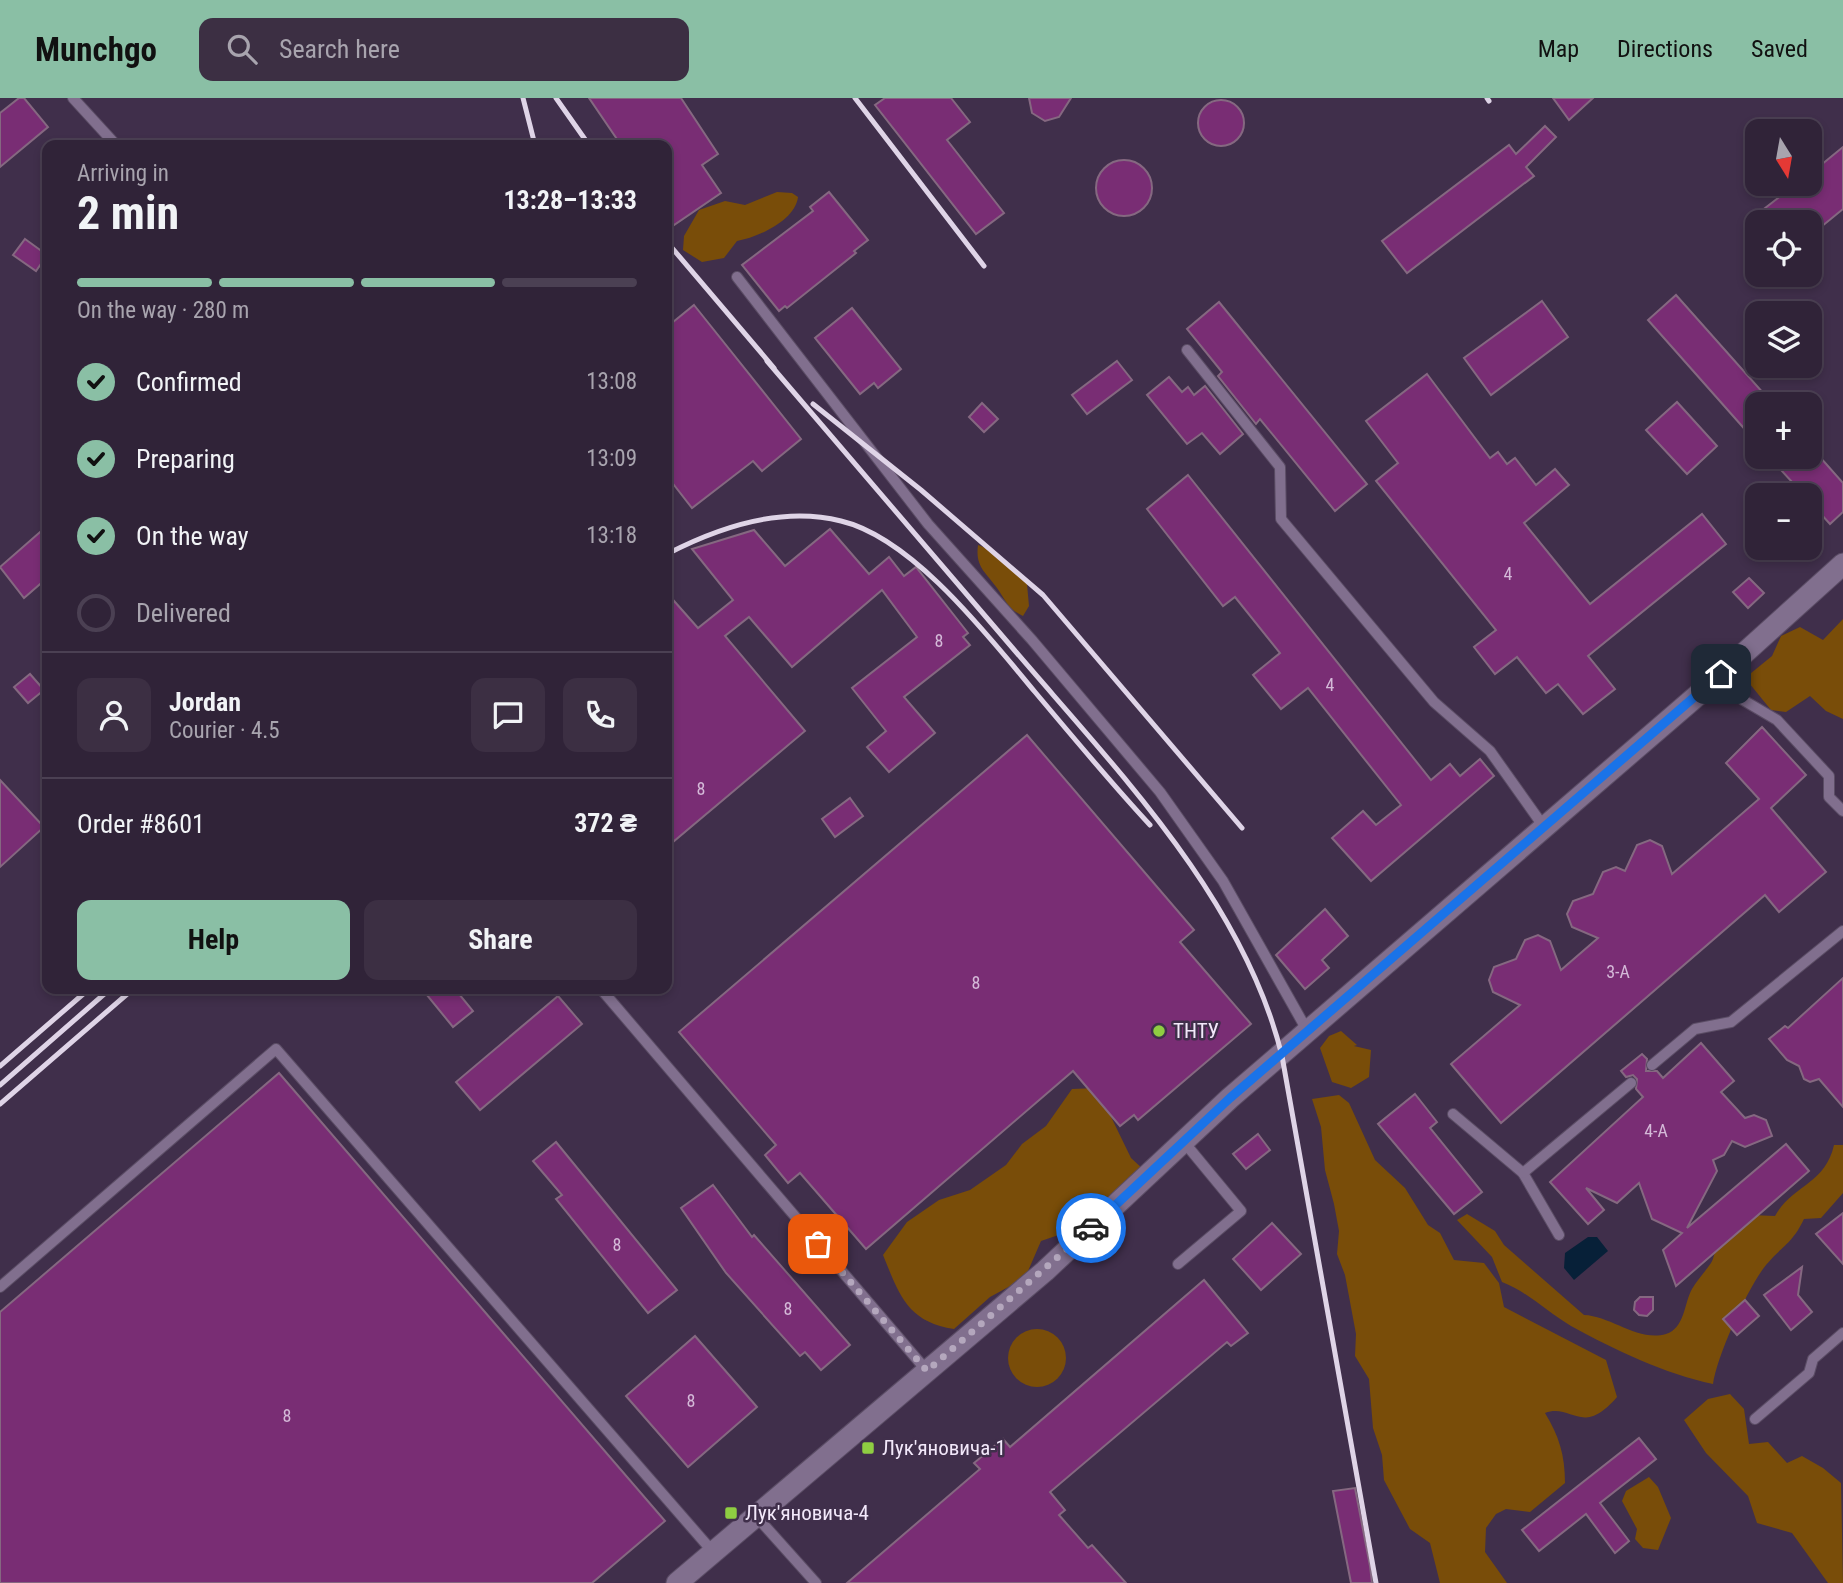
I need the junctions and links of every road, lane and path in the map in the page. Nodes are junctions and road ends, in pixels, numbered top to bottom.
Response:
1 (73, 98) edge
2 (111, 140) edge
3 (737, 277) dead end
4 (1187, 350) dead end
5 (1843, 565) edge
6 (1721, 674) junction
7 (1843, 811) edge
8 (1544, 827) junction
9 (1843, 931) edge
10 (605, 994) edge
11 (1308, 1032) junction
12 (1652, 1065) dead end
13 (1631, 1083) dead end
14 (1453, 1114) dead end
15 (1184, 1142) junction
16 (1523, 1173) junction
17 (1559, 1235) dead end
18 (1178, 1264) dead end
19 (0, 1287) edge
20 (1843, 1334) edge
21 (927, 1371) junction
22 (1755, 1419) dead end
23 (756, 1516) junction
24 (713, 1552) junction
25 (677, 1583) edge
26 (816, 1583) edge

1 - 2 lane
3 - 11 lane
4 - 8 lane
5 - 6 street
6 - 7 lane
6 - 8 street
8 - 11 street
9 - 12 lane
10 - 21 lane
11 - 15 street
13 - 16 lane
14 - 16 lane
15 - 18 lane
15 - 21 street
16 - 17 lane
19 - 24 lane
20 - 22 lane
21 - 23 street
23 - 24 street
23 - 26 lane
24 - 25 street

